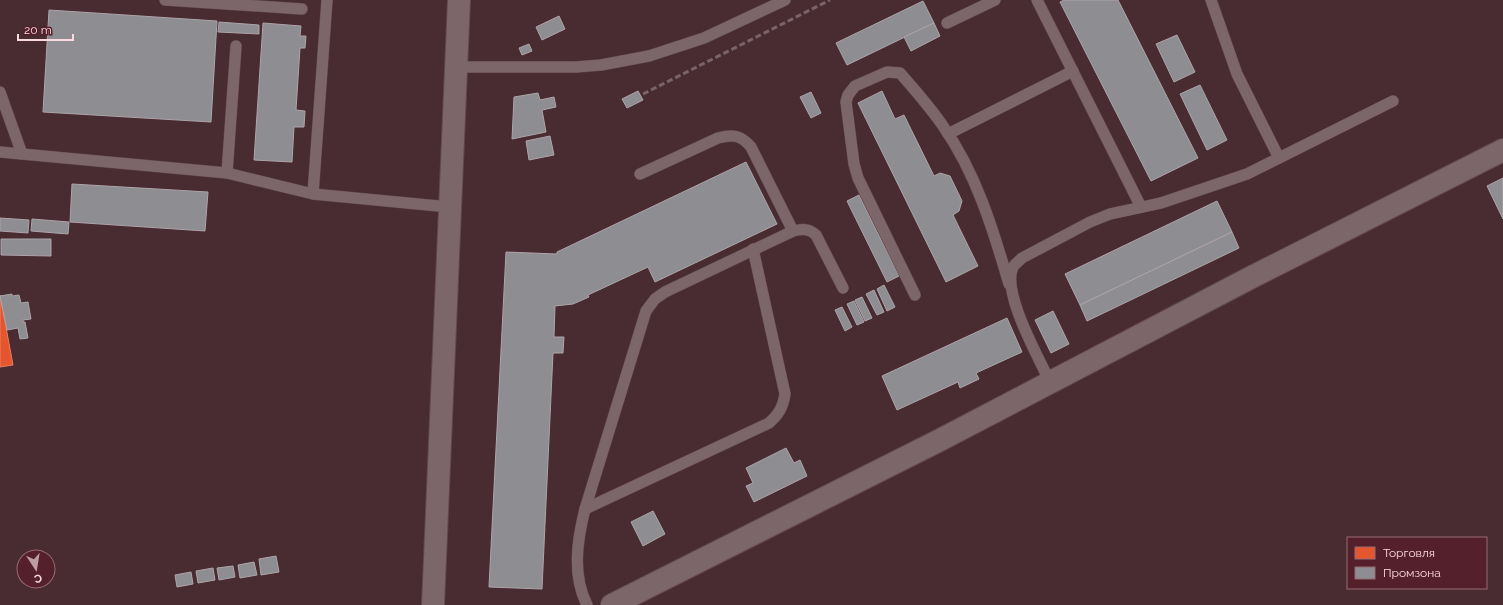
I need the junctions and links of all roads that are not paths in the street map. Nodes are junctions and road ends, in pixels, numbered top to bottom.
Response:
1 (164, 0) edge
2 (327, 0) edge
3 (459, 0) edge
4 (785, 0) edge
5 (995, 0) edge
6 (1037, 0) edge
7 (1211, 0) edge
8 (302, 9) dead end
9 (948, 23) dead end
10 (236, 46) dead end
11 (456, 67) junction
12 (1072, 71) junction
13 (0, 92) edge
14 (1393, 101) dead end
15 (948, 134) junction
16 (1503, 150) edge
17 (0, 152) edge
18 (22, 154) junction
19 (1279, 158) junction
20 (227, 173) junction
21 (640, 174) dead end
22 (313, 194) junction
23 (449, 207) junction
24 (1141, 207) junction
25 (792, 231) junction
26 (753, 249) junction
27 (843, 288) dead end
28 (1012, 294) junction
29 (915, 295) dead end
30 (1050, 382) junction
31 (585, 509) junction
32 (433, 605) edge
33 (587, 605) edge
34 (612, 605) edge

1 - 8 lane
2 - 22 lane
3 - 11 street
4 - 11 lane
5 - 9 lane
6 - 12 lane
7 - 19 lane
10 - 20 lane
11 - 23 street
12 - 15 lane
12 - 24 lane
13 - 18 lane
14 - 19 lane
15 - 28 lane
15 - 29 lane
16 - 30 street
17 - 18 lane
18 - 20 lane
19 - 24 lane
20 - 22 lane
21 - 25 lane
22 - 23 lane
23 - 32 street
24 - 28 lane
25 - 26 lane
25 - 27 lane
26 - 31 lane
26 - 31 lane
28 - 30 lane
30 - 34 street
31 - 33 lane

